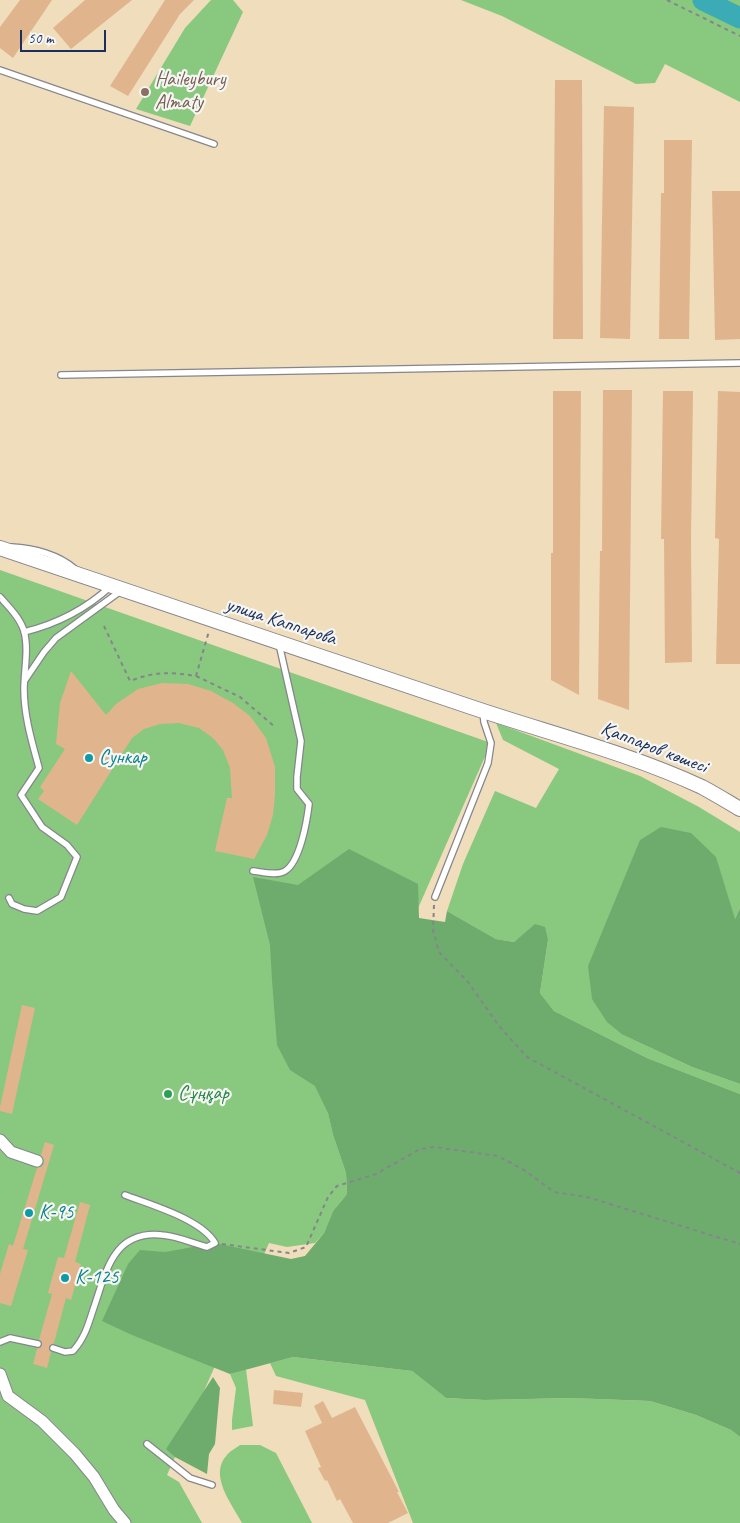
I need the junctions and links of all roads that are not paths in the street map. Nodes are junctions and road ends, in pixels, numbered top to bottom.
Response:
1 (0, 70) edge
2 (214, 144) dead end
3 (740, 363) edge
4 (61, 374) dead end
5 (0, 547) edge
6 (117, 588) junction
7 (0, 596) edge
8 (24, 632) junction
9 (278, 642) junction
10 (24, 682) junction
11 (483, 711) junction
12 (550, 731) joint
13 (739, 807) edge
14 (253, 871) dead end
15 (435, 897) road end
16 (9, 898) dead end
17 (0, 1140) edge
18 (37, 1161) dead end
19 (125, 1195) dead end
20 (0, 1342) edge
21 (38, 1344) dead end
22 (53, 1348) dead end
23 (0, 1374) edge
24 (147, 1444) dead end
25 (212, 1485) dead end
26 (125, 1523) edge

1 - 2 lane
3 - 4 lane
5 - 6 street, улица Каппарова
6 - 8 lane
6 - 9 street, улица Каппарова
6 - 10 lane
7 - 8 lane
8 - 10 lane
9 - 11 street, улица Каппарова
9 - 14 lane
10 - 16 lane
11 - 12 street, улица Каппарова
11 - 15 lane
12 - 13 street, Қаппаров көшесі
17 - 18 street
19 - 22 lane
20 - 21 lane
23 - 26 street
24 - 25 lane

